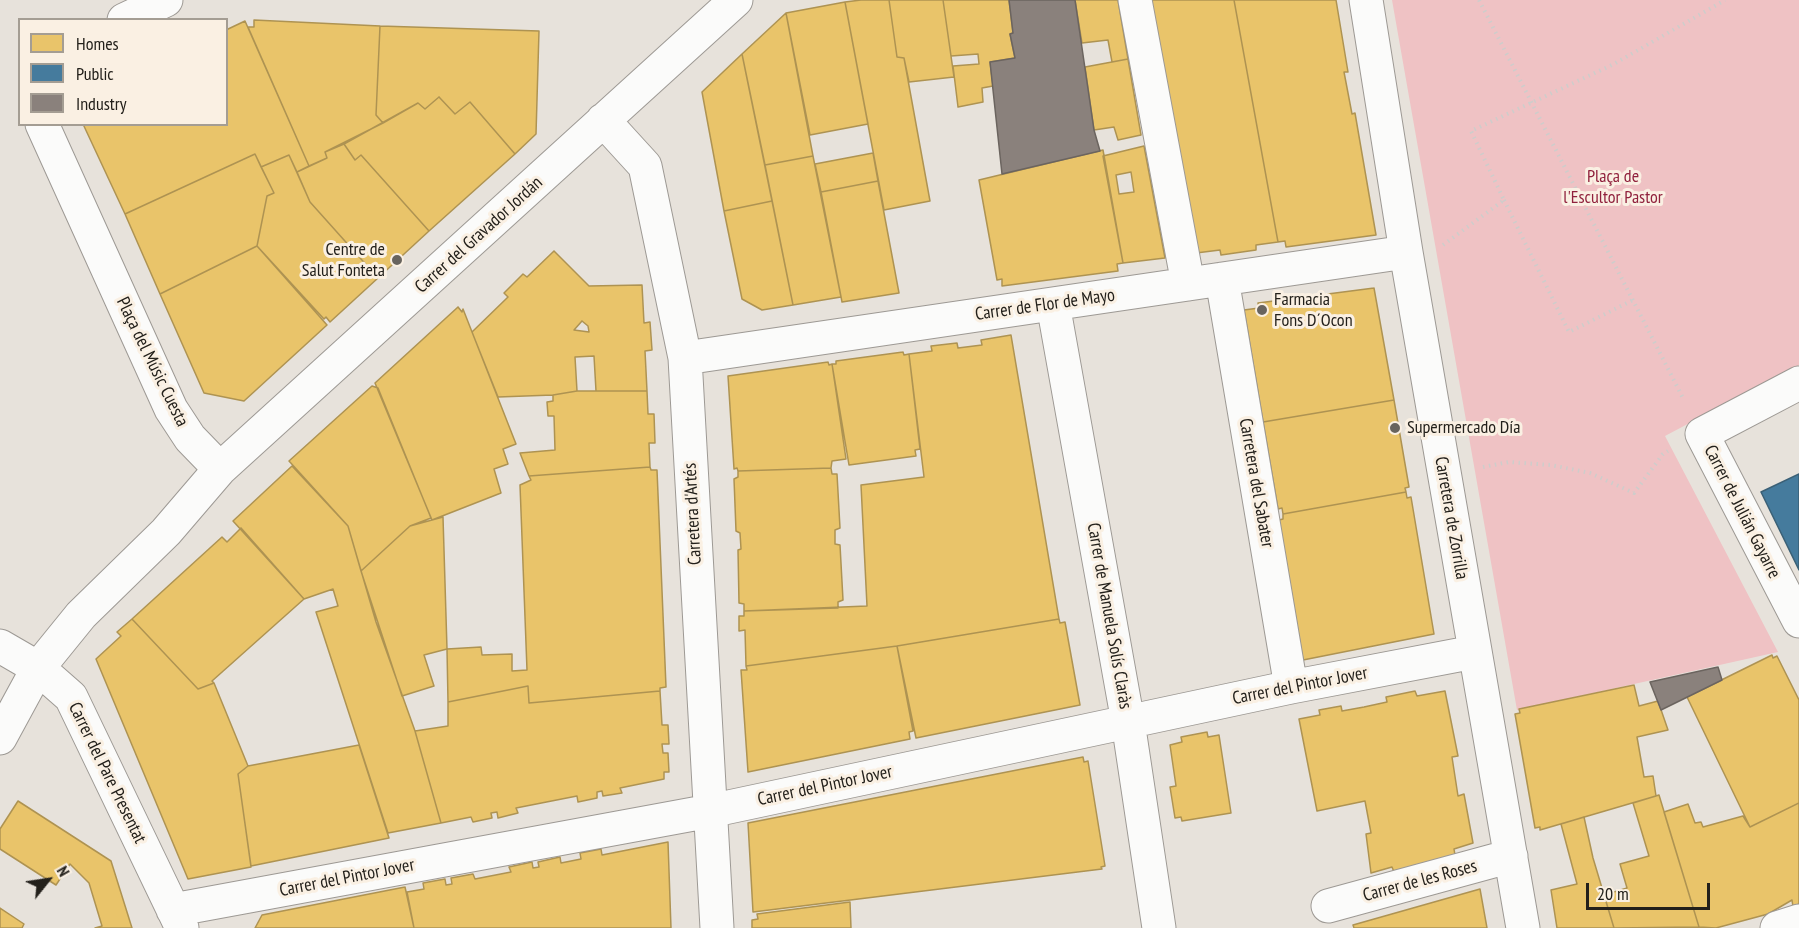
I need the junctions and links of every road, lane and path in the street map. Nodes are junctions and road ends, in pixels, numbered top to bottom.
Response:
1 (166, 0) edge
2 (736, 0) edge
3 (1135, 0) edge
4 (1366, 0) edge
5 (1479, 0) edge
6 (1725, 0) edge
7 (128, 18) edge
8 (1532, 103) junction
9 (603, 120) junction
10 (43, 126) edge
11 (1504, 200) junction
12 (1439, 247) dead end
13 (1406, 252) junction
14 (1221, 279) junction
15 (1188, 284) junction
16 (1633, 300) junction
17 (1053, 304) junction
18 (685, 358) junction
19 (1799, 383) edge
20 (1702, 434) junction
21 (1478, 468) dead end
22 (220, 469) junction
23 (1799, 621) edge
24 (0, 646) edge
25 (1474, 652) junction
26 (38, 668) junction
27 (1291, 687) junction
28 (1128, 722) junction
29 (0, 738) edge
30 (710, 811) junction
31 (1511, 856) junction
32 (1328, 906) dead end
33 (178, 919) edge
34 (1799, 921) edge
35 (717, 928) edge
36 (1159, 928) edge
37 (1523, 928) edge
38 (1777, 928) edge

1 - 7 street
2 - 9 street, Carrer del Gravador Jordán
3 - 15 street
4 - 13 street, Carretera de Zorrilla
5 - 8 path
6 - 8 path
8 - 11 path
8 - 16 path
9 - 18 street, Carretera d'Artés
9 - 22 street, Carrer del Gravador Jordán
10 - 22 street, Plaça del Músic Cuesta
11 - 12 path
11 - 16 path
13 - 14 street, Carrer de Flor de Mayo
13 - 25 street, Carretera de Zorrilla
14 - 15 street, Carrer de Flor de Mayo
14 - 27 street, Carretera del Sabater
15 - 17 street, Carrer de Flor de Mayo
16 - 20 path
17 - 18 street, Carrer de Flor de Mayo
17 - 28 street, Carrer de Manuela Solís Claràs
18 - 30 street, Carretera d'Artés
19 - 20 street
20 - 21 path
20 - 23 street, Carrer de Julián Gayarre
22 - 26 street
24 - 26 street
25 - 27 street, Carrer del Pintor Jover
25 - 31 street, Carretera de Zorrilla
26 - 29 street
26 - 33 street, Carrer del Pare Presentat
27 - 28 street, Carrer del Pintor Jover
28 - 30 street, Carrer del Pintor Jover
28 - 36 street, Carrer de Manuela Solís Claràs
30 - 33 street, Carrer del Pintor Jover
30 - 35 street, Carretera d'Artés
31 - 32 street, Carrer de les Roses
31 - 37 street, Carretera de Zorrilla
34 - 38 street

